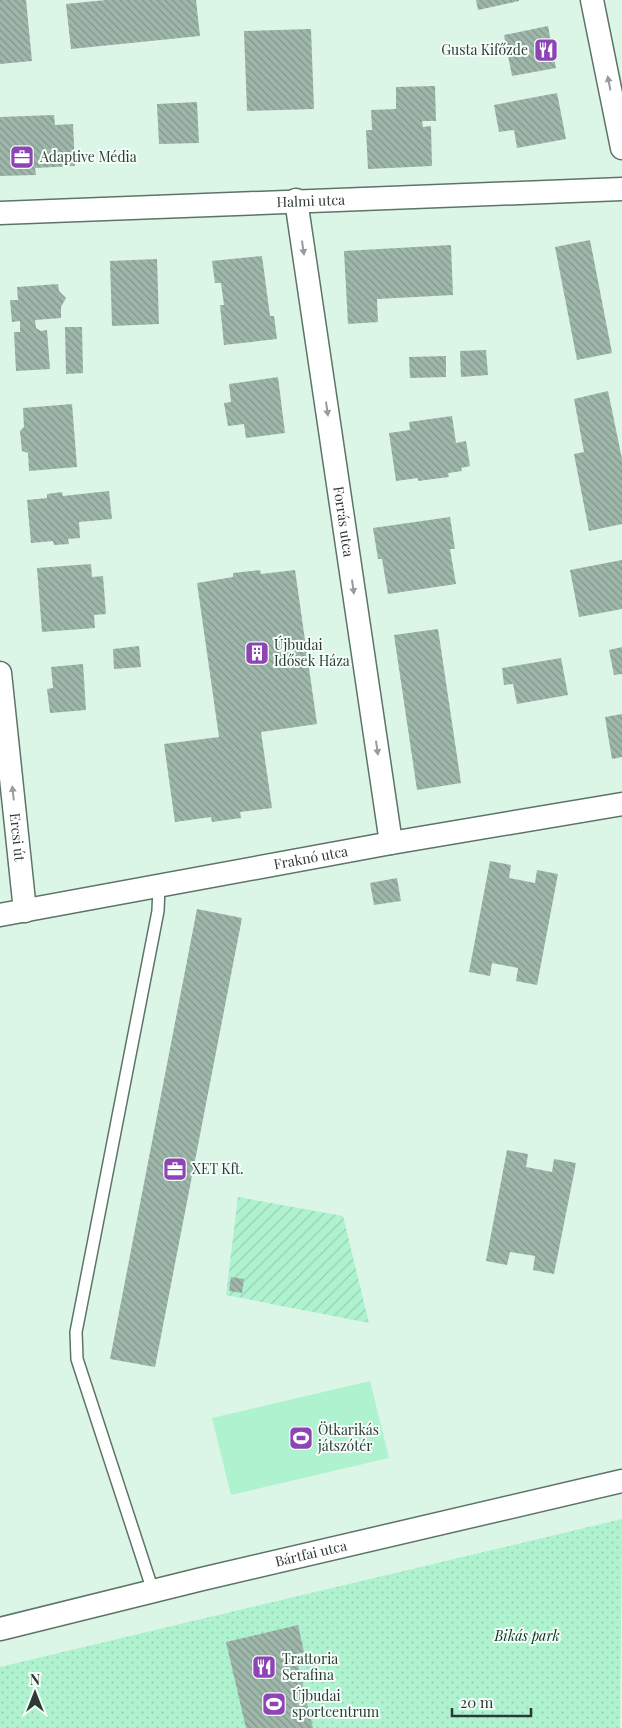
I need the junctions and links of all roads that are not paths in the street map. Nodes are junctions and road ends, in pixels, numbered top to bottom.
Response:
1 (592, 0) edge
2 (622, 148) edge
3 (622, 188) edge
4 (296, 200) junction
5 (0, 213) edge
6 (0, 673) edge
7 (622, 804) edge
8 (391, 843) junction
9 (159, 886) junction
10 (25, 911) junction
11 (0, 916) edge
12 (622, 1481) edge
13 (153, 1591) junction
14 (0, 1629) edge

2 -> 1 street
3 - 4 street, Halmi utca
4 - 5 street, Halmi utca
4 -> 8 street, Forrás utca
10 -> 6 street, Ercsi út
7 - 8 street, Fraknó utca
8 - 9 street, Fraknó utca
9 - 10 street, Fraknó utca
9 - 13 lane
10 - 11 street, Fraknó utca
12 - 13 street, Bártfai utca
13 - 14 street, Bártfai utca

